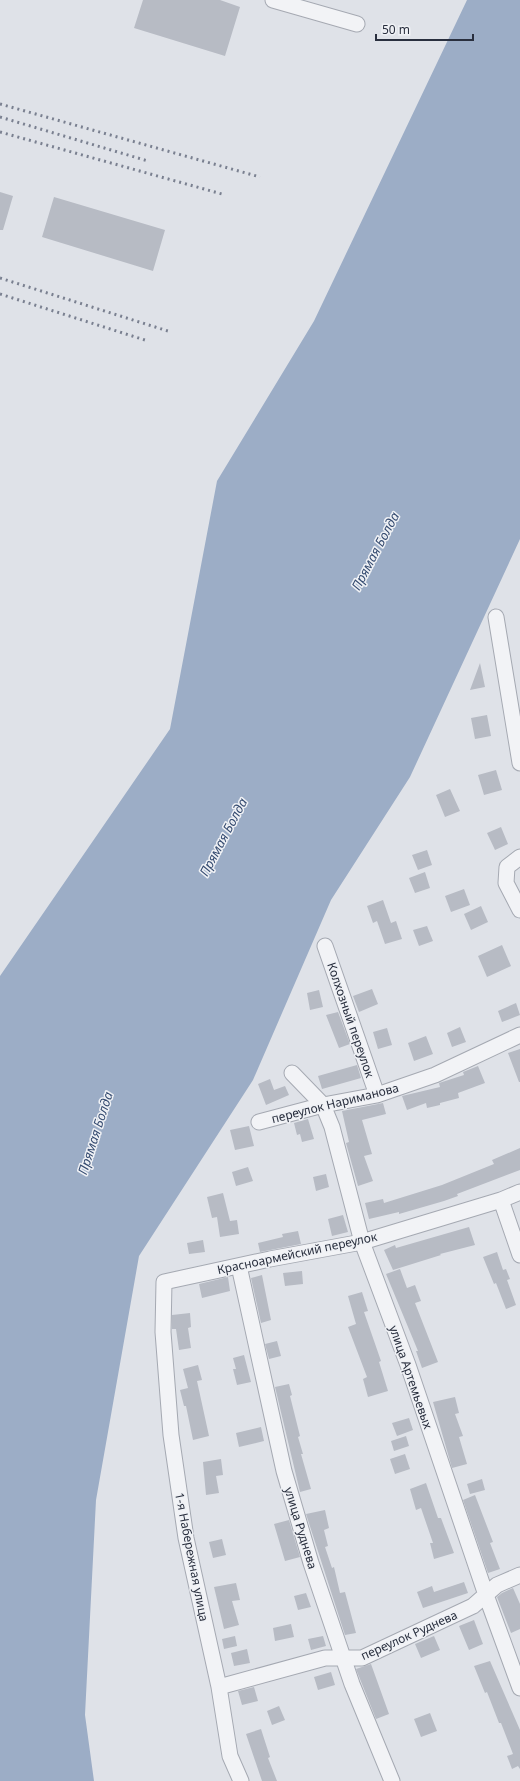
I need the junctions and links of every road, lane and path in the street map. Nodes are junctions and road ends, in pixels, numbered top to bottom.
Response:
1 (273, 0) edge
2 (357, 24) dead end
3 (496, 617) dead end
4 (520, 763) edge
5 (520, 857) edge
6 (520, 910) edge
7 (325, 946) dead end
8 (520, 1035) edge
9 (292, 1073) dead end
10 (377, 1095) junction
11 (323, 1105) junction
12 (259, 1122) dead end
13 (520, 1192) edge
14 (501, 1200) junction
15 (362, 1242) junction
16 (520, 1255) edge
17 (239, 1266) junction
18 (164, 1282) joint
19 (520, 1575) edge
20 (486, 1595) junction
21 (343, 1658) junction
22 (219, 1687) junction
23 (520, 1688) edge
24 (241, 1781) edge
25 (392, 1781) edge

1 - 2 street
3 - 4 street
5 - 6 street
7 - 10 street, Колхозный переулок
8 - 10 street, переулок Нариманова
9 - 11 street, улица Артемьевых
10 - 11 street, переулок Нариманова
11 - 12 street, переулок Нариманова
11 - 15 street, улица Артемьевых
13 - 14 street, Красноармейский переулок
14 - 15 street, Красноармейский переулок
14 - 16 street
15 - 17 street, Красноармейский переулок
15 - 20 street, улица Артемьевых
17 - 18 street, Красноармейский переулок
17 - 21 street, улица Руднева
18 - 22 street, 1-я Набережная улица
19 - 20 street, переулок Руднева
20 - 21 street, переулок Руднева
20 - 23 street, улица Артемьевых
21 - 22 street, переулок Руднева
21 - 25 street, улица Руднева
22 - 24 street, 1-я Набережная улица

